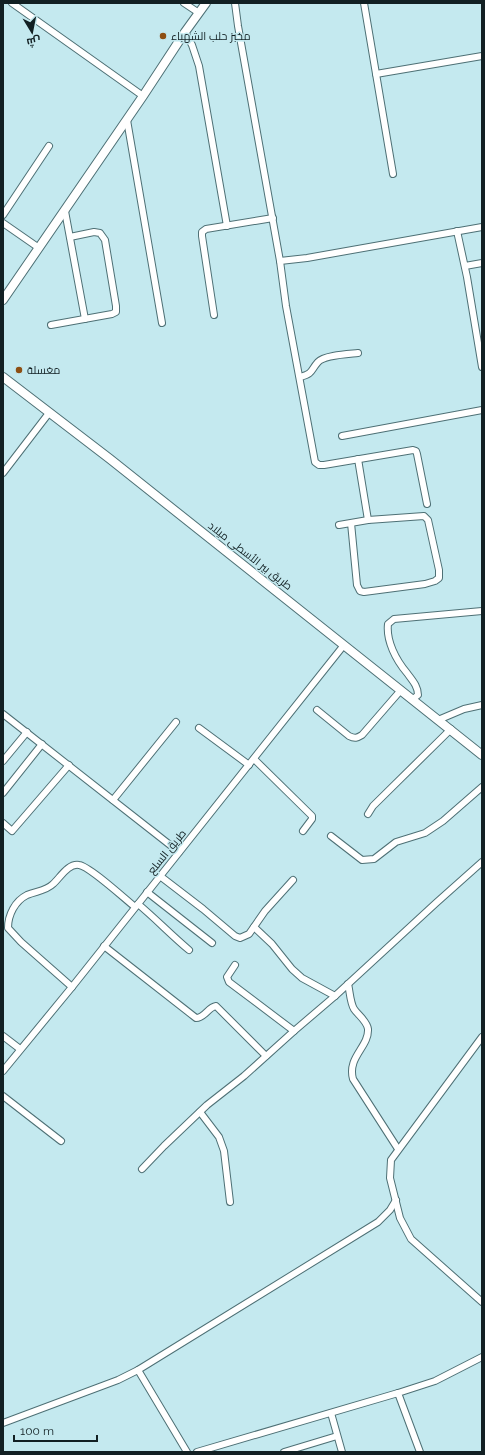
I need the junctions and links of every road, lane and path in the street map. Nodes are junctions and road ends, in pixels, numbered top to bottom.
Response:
1 (12, 3) edge
2 (184, 3) edge
3 (206, 3) edge
4 (235, 3) edge
5 (364, 3) edge
6 (199, 14) junction
7 (185, 32) junction
8 (482, 56) edge
9 (376, 74) junction
10 (143, 96) junction
11 (127, 120) junction
12 (49, 146) dead end
13 (393, 174) dead end
14 (64, 211) junction
15 (3, 215) edge
16 (273, 218) junction
17 (3, 223) edge
18 (227, 226) junction
19 (482, 227) edge
20 (458, 231) junction
21 (70, 237) junction
22 (39, 248) junction
23 (280, 261) junction
24 (482, 263) edge
25 (465, 266) junction
26 (3, 300) edge
27 (214, 315) dead end
28 (85, 319) junction
29 (162, 323) dead end
30 (51, 324) dead end
31 (358, 353) dead end
32 (482, 367) edge
33 (3, 377) edge
34 (300, 377) junction
35 (482, 410) edge
36 (49, 413) junction
37 (342, 436) dead end
38 (358, 459) junction
39 (3, 473) edge
40 (427, 504) dead end
41 (368, 520) junction
42 (351, 523) junction
43 (339, 525) dead end
44 (482, 611) edge
45 (344, 645) junction
46 (401, 690) junction
47 (413, 699) junction
48 (482, 705) edge
49 (317, 710) dead end
50 (3, 714) edge
51 (438, 720) junction
52 (176, 722) dead end
53 (199, 728) dead end
54 (450, 729) junction
55 (27, 732) junction
56 (42, 744) junction
57 (482, 754) edge
58 (254, 759) junction
59 (3, 761) edge
60 (69, 765) junction
61 (249, 765) junction
62 (482, 787) edge
63 (3, 793) edge
64 (113, 800) junction
65 (368, 814) dead end
66 (3, 823) edge
67 (303, 832) dead end
68 (331, 836) dead end
69 (179, 852) junction
70 (482, 862) edge
71 (160, 876) junction
72 (293, 880) dead end
73 (147, 892) junction
74 (136, 906) junction
75 (254, 927) junction
76 (212, 943) dead end
77 (104, 946) junction
78 (189, 950) dead end
79 (235, 965) dead end
80 (348, 984) junction
81 (72, 986) junction
82 (335, 996) junction
83 (294, 1031) junction
84 (3, 1036) edge
85 (482, 1037) edge
86 (20, 1049) junction
87 (266, 1056) junction
88 (3, 1070) edge
89 (3, 1096) edge
90 (200, 1112) junction
91 (61, 1141) dead end
92 (398, 1149) junction
93 (142, 1169) dead end
94 (396, 1200) junction
95 (230, 1202) dead end
96 (482, 1302) edge
97 (482, 1357) edge
98 (138, 1370) junction
99 (398, 1393) junction
100 (331, 1413) junction
101 (3, 1422) edge
102 (337, 1436) junction
103 (299, 1450) edge
104 (187, 1452) edge
105 (197, 1452) edge
106 (284, 1452) edge
107 (342, 1452) edge
108 (420, 1452) edge

1 - 10 street
2 - 6 street
3 - 6 main road
4 - 16 street
5 - 9 street
6 - 7 main road
7 - 10 main road
7 - 18 street
8 - 9 street
9 - 13 street
10 - 11 main road
11 - 14 main road
11 - 29 street
12 - 15 street
14 - 21 street
14 - 22 main road
16 - 18 street
16 - 23 street
17 - 22 street
18 - 27 street
19 - 20 street
20 - 23 street
20 - 25 street
21 - 28 street
21 - 28 street
22 - 26 main road
23 - 34 street
24 - 25 street
25 - 32 street
28 - 30 street
31 - 34 street
33 - 36 main road, طريق بير الأسطى ميلاد
34 - 38 street
35 - 37 street
36 - 39 street
36 - 45 main road, طريق بير الأسطى ميلاد
38 - 40 street
38 - 41 street
41 - 42 street
41 - 42 street
42 - 43 street
44 - 47 street
45 - 46 main road, طريق بير الأسطى ميلاد
45 - 58 street, طريق السلع
46 - 47 main road, طريق بير الأسطى ميلاد
46 - 49 street
47 - 51 main road, طريق بير الأسطى ميلاد
48 - 51 street
50 - 55 street
51 - 54 main road, طريق بير الأسطى ميلاد
52 - 64 street
53 - 61 street
54 - 57 main road, طريق بير الأسطى ميلاد
54 - 65 street
55 - 56 street
55 - 59 street
56 - 60 street
56 - 63 street
58 - 61 street, طريق السلع
58 - 67 street
60 - 64 street
60 - 66 street
61 - 69 street, طريق السلع
62 - 68 street
64 - 69 street
69 - 71 street, طريق السلع
70 - 80 street
71 - 73 street, طريق السلع
71 - 75 street
72 - 75 street
73 - 74 street, طريق السلع
73 - 76 street
74 - 77 street, طريق السلع
74 - 78 street
74 - 81 street
75 - 82 street
77 - 81 street, طريق السلع
77 - 87 street
79 - 83 street
80 - 82 street
80 - 92 street
81 - 86 street, طريق السلع
82 - 83 street
83 - 87 street
84 - 86 street
85 - 92 street
86 - 88 street, طريق السلع
87 - 90 street
89 - 91 street
90 - 93 street
90 - 95 street
92 - 94 street
94 - 96 street
94 - 98 street
97 - 99 street
98 - 101 street
98 - 104 street
99 - 100 street
99 - 108 street
100 - 102 street
100 - 105 street
102 - 103 street
102 - 107 street
103 - 106 street

